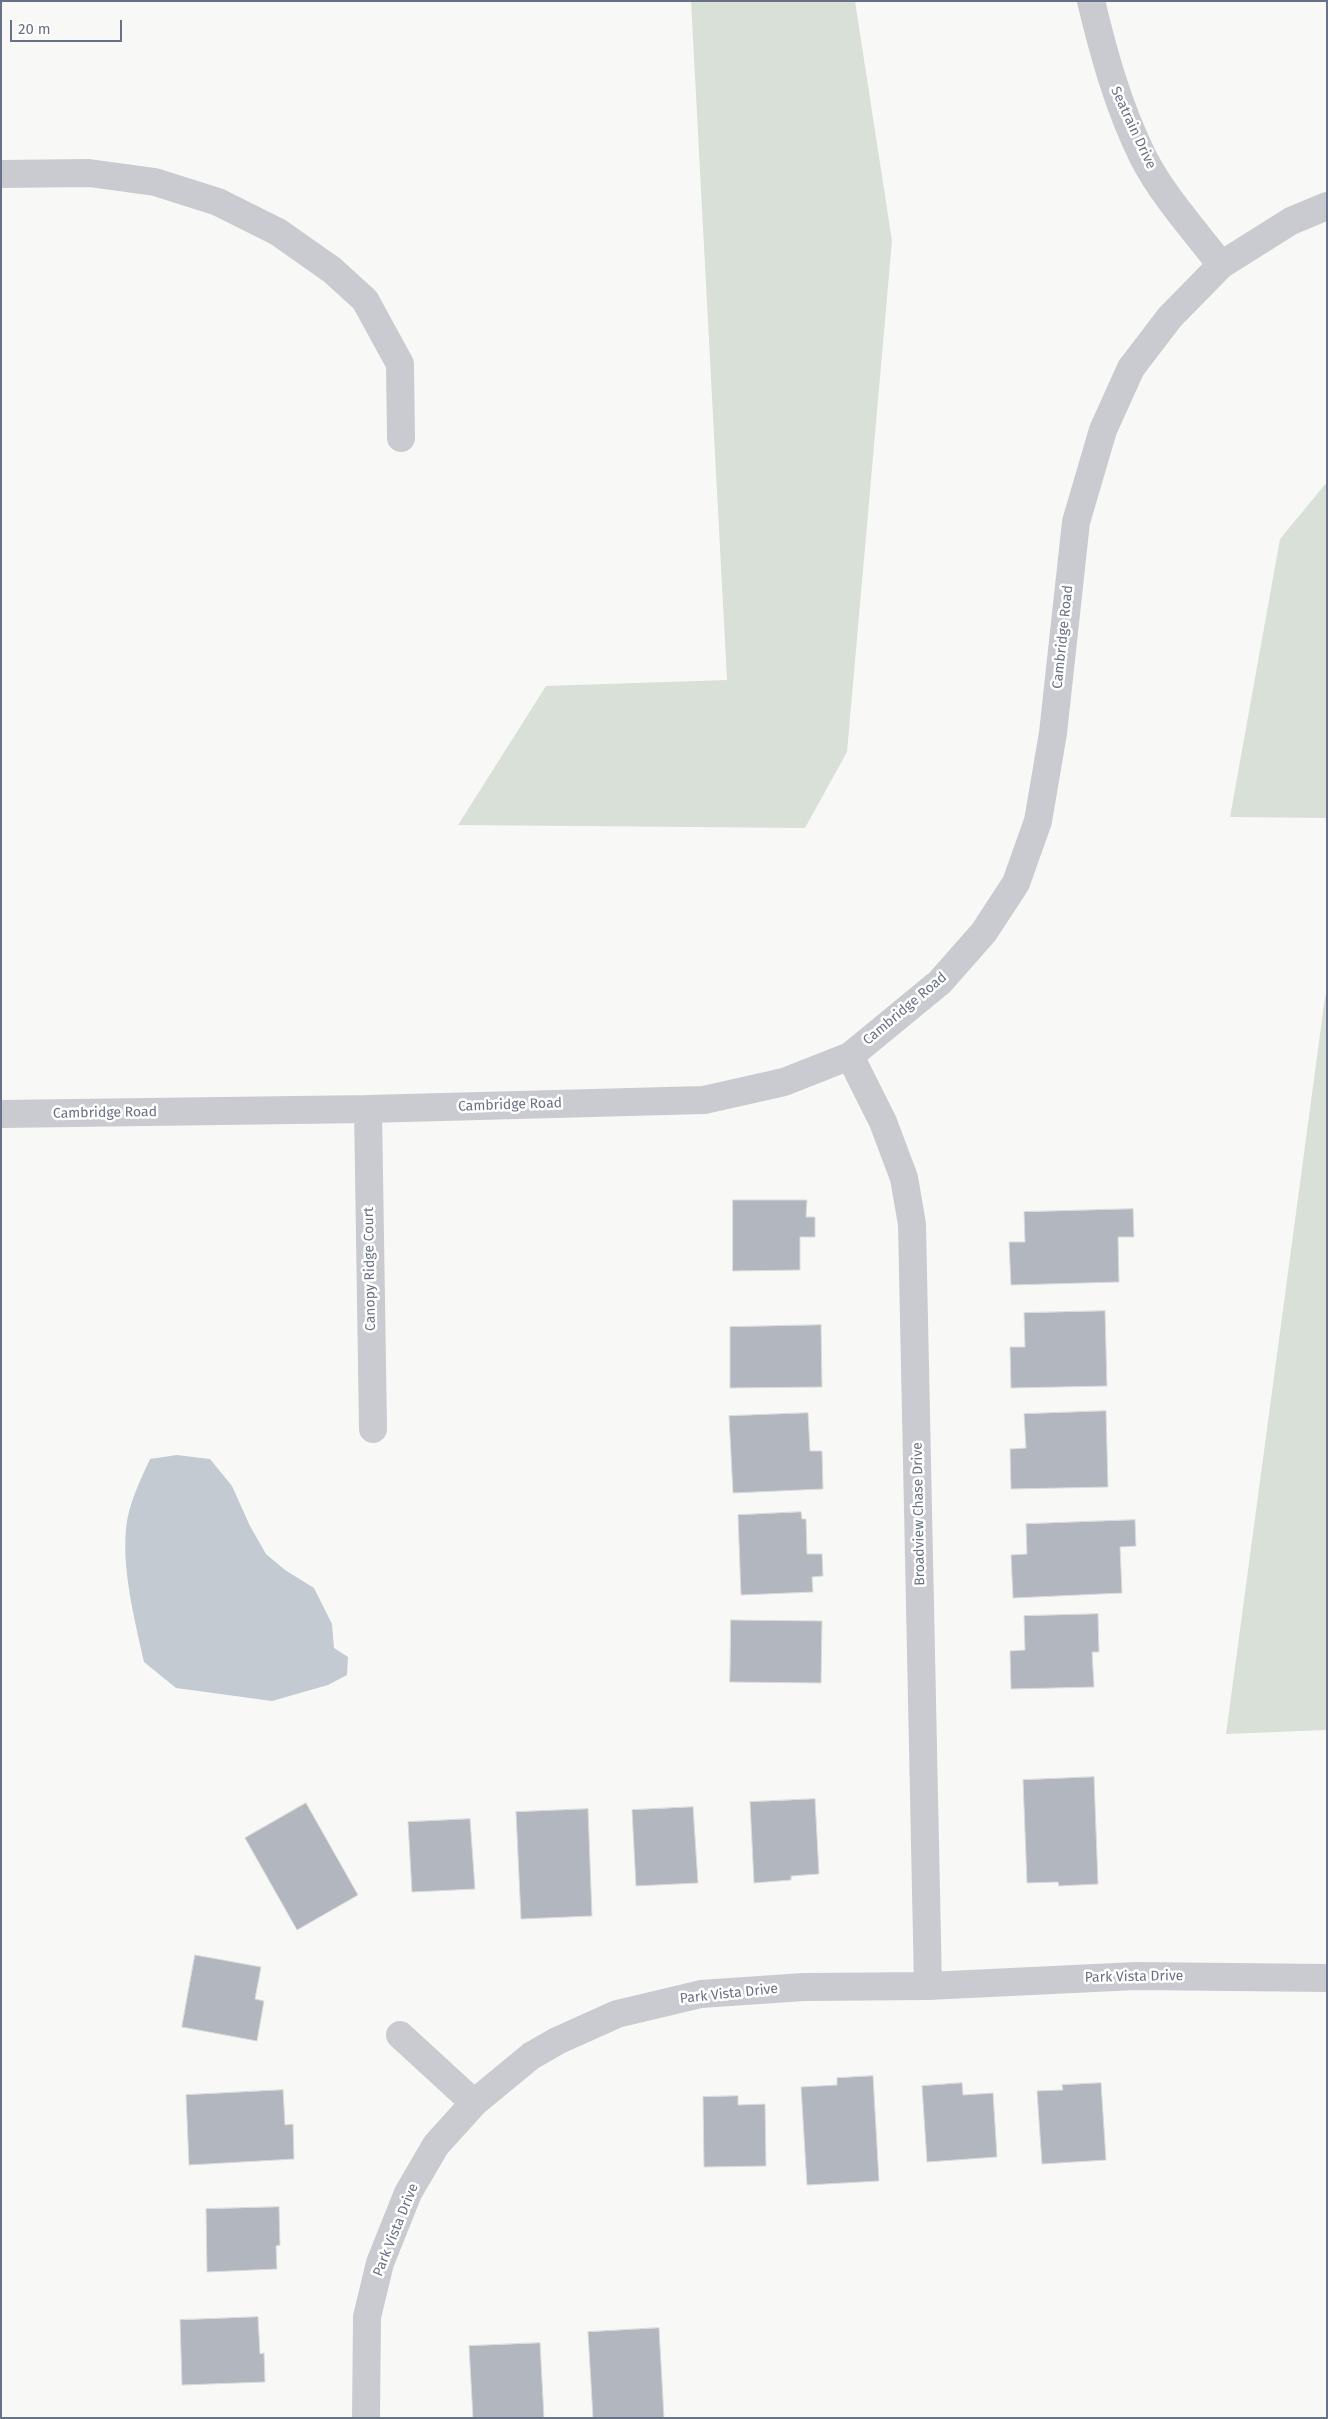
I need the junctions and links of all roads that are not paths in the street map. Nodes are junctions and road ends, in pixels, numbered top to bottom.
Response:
1 (1090, 1) edge
2 (1, 174) edge
3 (1327, 206) edge
4 (1222, 265) junction
5 (401, 438) dead end
6 (850, 1056) junction
7 (368, 1109) junction
8 (1, 1114) edge
9 (373, 1429) dead end
10 (1327, 1978) edge
11 (928, 1986) junction
12 (400, 2035) dead end
13 (474, 2103) junction
14 (366, 2418) edge

1 - 4 street, Seatrain Drive
2 - 5 street
3 - 4 street, Cambridge Road
4 - 6 street, Cambridge Road
6 - 7 street, Cambridge Road
6 - 11 street, Broadview Chase Drive
7 - 8 street, Cambridge Road
7 - 9 street, Canopy Ridge Court
10 - 11 street, Park Vista Drive
11 - 13 street, Park Vista Drive
12 - 13 street
13 - 14 street, Park Vista Drive

